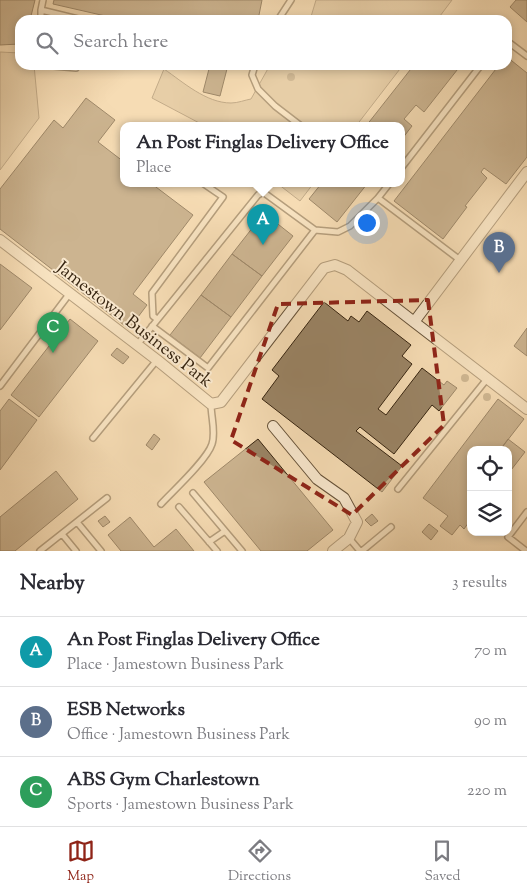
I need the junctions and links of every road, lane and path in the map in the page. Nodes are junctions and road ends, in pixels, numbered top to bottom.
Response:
1 (43, 0) edge
2 (291, 0) edge
3 (41, 10) junction
4 (41, 15) edge
5 (62, 15) edge
6 (281, 15) edge
7 (512, 46) edge
8 (527, 56) edge
9 (254, 70) edge
10 (477, 70) edge
11 (296, 122) edge
12 (405, 163) edge
13 (527, 172) edge
14 (208, 187) edge
15 (387, 187) edge
16 (378, 198) junction
17 (315, 230) junction
18 (0, 240) edge
19 (460, 260) junction
20 (70, 293) junction
21 (157, 320) junction
22 (414, 322) junction
23 (152, 326) junction
24 (137, 345) junction
25 (157, 360) junction
26 (488, 378) junction
27 (0, 386) edge
28 (211, 404) junction
29 (527, 409) edge
30 (273, 426) dead end
31 (93, 438) dead end
32 (398, 489) dead end
33 (193, 493) dead end
34 (107, 498) dead end
35 (161, 504) dead end
36 (179, 507) dead end
37 (527, 512) edge
38 (77, 522) junction
39 (391, 527) dead end
40 (225, 531) junction
41 (62, 534) junction
42 (349, 538) junction
43 (209, 542) junction
44 (40, 551) edge
45 (76, 551) edge
46 (101, 551) edge
47 (217, 551) edge
48 (242, 551) edge
49 (333, 551) edge
50 (361, 551) edge
51 (526, 551) edge

1 - 3 lane
2 - 6 lane
3 - 4 lane
3 - 5 lane
7 - 8 lane
9 - 11 lane
10 - 12 lane
13 - 19 street
14 - 21 lane
15 - 16 lane
16 - 17 lane
16 - 19 lane
17 - 21 lane
17 - 23 lane
18 - 20 street, Jamestown Business Park
19 - 22 street
20 - 24 street, Jamestown Business Park
20 - 27 lane
21 - 23 lane
22 - 26 street, Jamestown Business Park
22 - 28 street, Jamestown Business Park
23 - 24 lane
24 - 25 street, Jamestown Business Park
25 - 28 street, Jamestown Business Park
25 - 31 lane
26 - 29 street, Jamestown Business Park
26 - 32 lane
28 - 35 lane
30 - 42 street
33 - 40 lane
34 - 38 lane
36 - 43 lane
37 - 51 lane
38 - 41 lane
38 - 46 lane
39 - 50 lane
40 - 43 lane
40 - 48 lane
41 - 44 lane
41 - 45 lane
42 - 49 street
42 - 50 lane
43 - 47 lane

